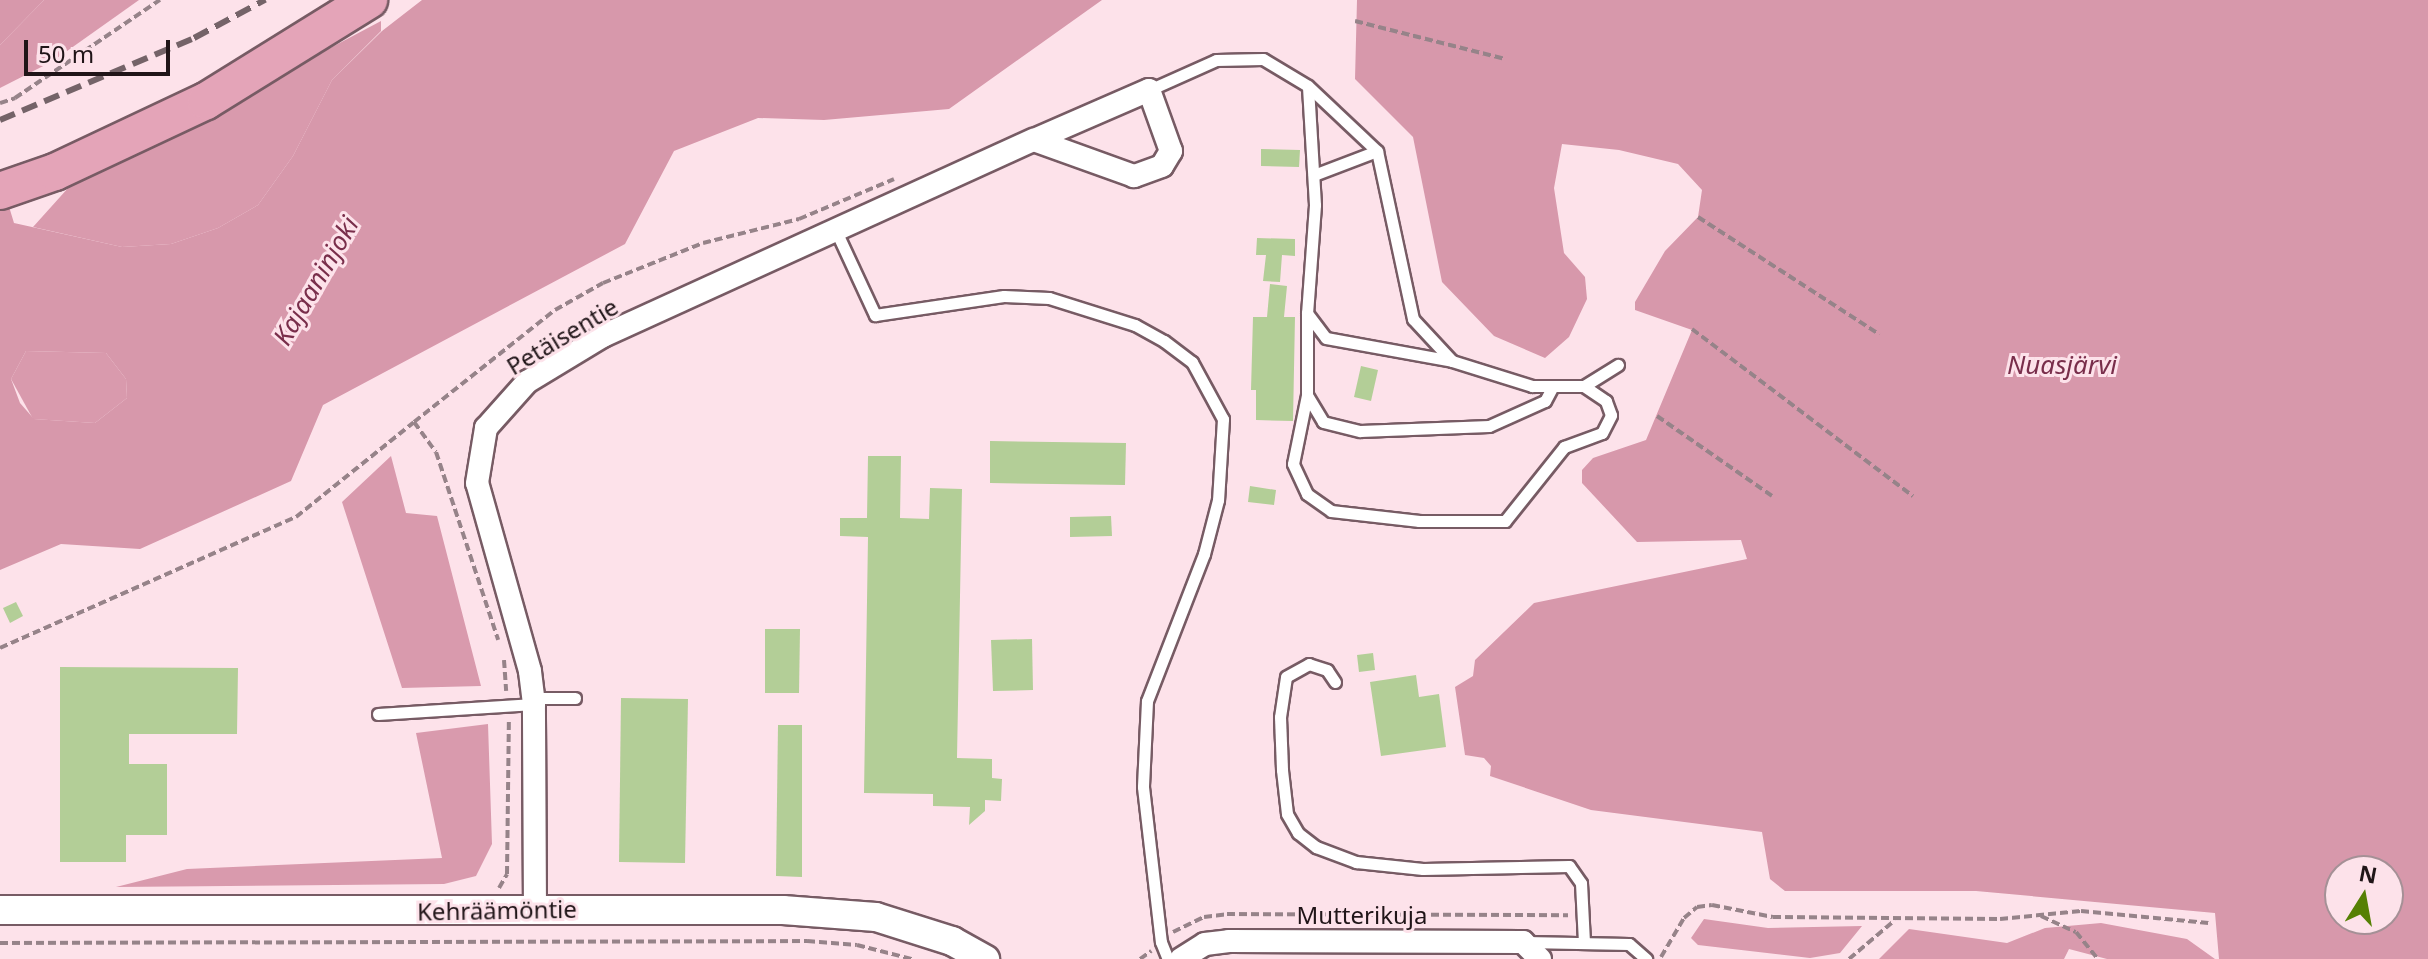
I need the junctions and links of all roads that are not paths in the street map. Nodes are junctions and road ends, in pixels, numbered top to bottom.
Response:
1 (369, 0) edge
2 (1308, 86) junction
3 (1149, 90) junction
4 (1034, 140) junction
5 (1377, 151) junction
6 (52, 162) junction
7 (0, 168) edge
8 (1314, 175) junction
9 (0, 191) edge
10 (836, 231) junction
11 (1307, 313) junction
12 (1452, 361) junction
13 (1618, 365) dead end
14 (1553, 386) junction
15 (1584, 386) junction
16 (1307, 395) junction
17 (1335, 682) dead end
18 (575, 698) dead end
19 (534, 701) junction
20 (378, 714) dead end
21 (535, 909) junction
22 (0, 910) edge
23 (1523, 942) junction
24 (1584, 942) junction
25 (985, 959) edge
26 (1168, 959) edge
27 (1181, 959) edge
28 (1540, 959) edge
29 (1646, 959) edge

1 - 6 highway
2 - 3 lane
2 - 5 lane
2 - 8 lane
3 - 4 street, Petäisentie
3 - 4 street
4 - 10 street, Petäisentie
5 - 8 lane
5 - 12 lane
6 - 7 highway
6 - 9 highway
8 - 11 lane
10 - 19 street, Petäisentie
10 - 26 lane
11 - 12 lane
11 - 16 lane
12 - 14 lane
13 - 15 lane
14 - 15 lane
14 - 16 lane
15 - 16 lane
17 - 24 lane
18 - 19 lane
19 - 20 lane
19 - 21 street, Petäisentie
21 - 22 street, Kehräämöntie
21 - 25 street, Kehräämöntie
23 - 24 lane
23 - 27 street, Mutterikuja
23 - 28 street
24 - 29 lane

